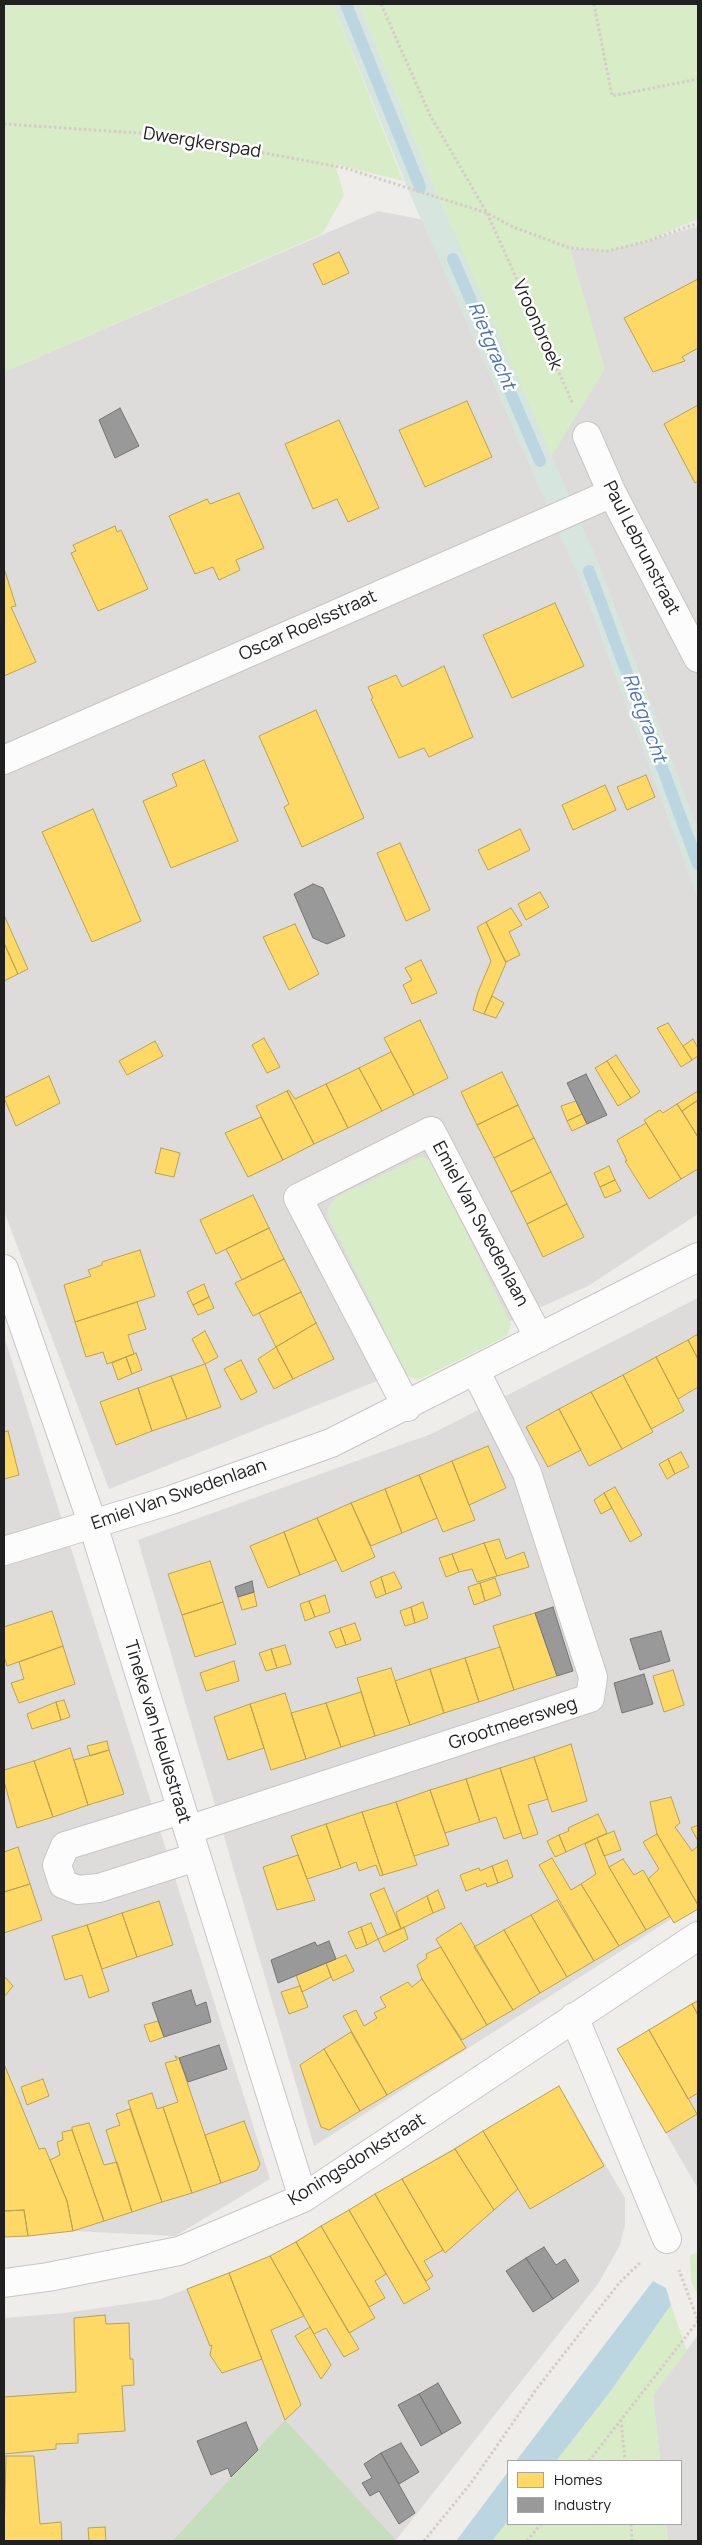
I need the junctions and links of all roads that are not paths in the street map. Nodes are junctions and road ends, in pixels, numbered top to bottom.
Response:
1 (588, 436) road end
2 (612, 493) junction
3 (698, 658) edge
4 (4, 760) edge
5 (698, 1257) edge
6 (4, 1269) edge
7 (539, 1338) junction
8 (475, 1370) junction
9 (407, 1407) junction
10 (93, 1525) junction
11 (4, 1551) edge
12 (184, 1820) junction
13 (196, 1857) junction
14 (698, 1936) edge
15 (574, 2017) junction
16 (303, 2198) junction
17 (667, 2238) road end
18 (4, 2283) edge

1 - 2 street, Paul Lebrunstraat
2 - 3 street, Paul Lebrunstraat
2 - 4 street, Oscar Roelsstraat
5 - 7 street, Emiel Van Swedenlaan
6 - 10 street, Tineke van Heulestraat
7 - 8 street, Emiel Van Swedenlaan
7 - 9 street, Emiel Van Swedenlaan
8 - 9 street, Emiel Van Swedenlaan
8 - 12 street, Grootmeersweg
9 - 10 street, Emiel Van Swedenlaan
10 - 11 street, Emiel Van Swedenlaan
10 - 12 street, Tineke van Heulestraat
12 - 13 street, Tineke van Heulestraat
12 - 13 street, Tineke van Heulestraat
13 - 16 street, Tineke van Heulestraat
14 - 15 street, Koningsdonkstraat
15 - 16 street, Koningsdonkstraat
15 - 17 street
16 - 18 street, Koningsdonkstraat

